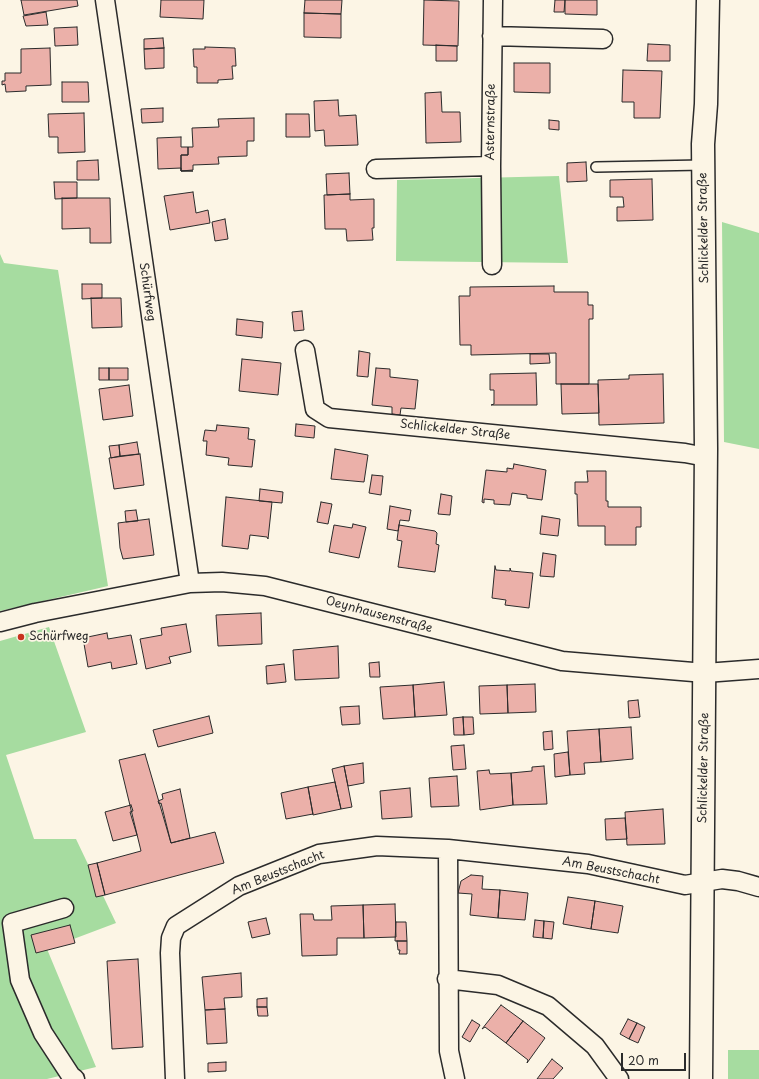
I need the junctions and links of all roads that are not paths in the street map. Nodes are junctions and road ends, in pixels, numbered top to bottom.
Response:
1 (105, 0) edge
2 (493, 0) edge
3 (708, 0) edge
4 (492, 36) junction
5 (603, 39) dead end
6 (703, 164) junction
7 (491, 166) junction
8 (596, 167) dead end
9 (376, 169) dead end
10 (492, 265) dead end
11 (305, 350) dead end
12 (706, 456) junction
13 (190, 583) junction
14 (0, 622) edge
15 (759, 669) edge
16 (705, 673) junction
17 (448, 849) junction
18 (703, 882) junction
19 (759, 888) edge
20 (64, 908) dead end
21 (447, 979) junction
22 (75, 1079) edge
23 (175, 1079) edge
24 (455, 1079) edge
25 (618, 1079) edge
26 (701, 1079) edge

1 - 13 street, Schürfweg
2 - 4 street, Asternstraße
3 - 6 main road, Schlickelder Straße
4 - 5 street
4 - 7 street, Asternstraße
6 - 8 lane
6 - 12 main road, Schlickelder Straße
7 - 9 street, Asternstraße
7 - 10 street
11 - 12 street, Schlickelder Straße
12 - 16 main road, Schlickelder Straße
13 - 14 street, Oeynhausenstraße
13 - 16 street, Oeynhausenstraße
15 - 16 street, Oeynhausenstraße
16 - 18 main road, Schlickelder Straße
17 - 18 street, Am Beustschacht
17 - 21 street
17 - 23 street, Am Beustschacht
18 - 19 street, Am Beustschacht
18 - 26 main road, Schlickelder Straße
20 - 22 street
21 - 24 street
21 - 25 street

